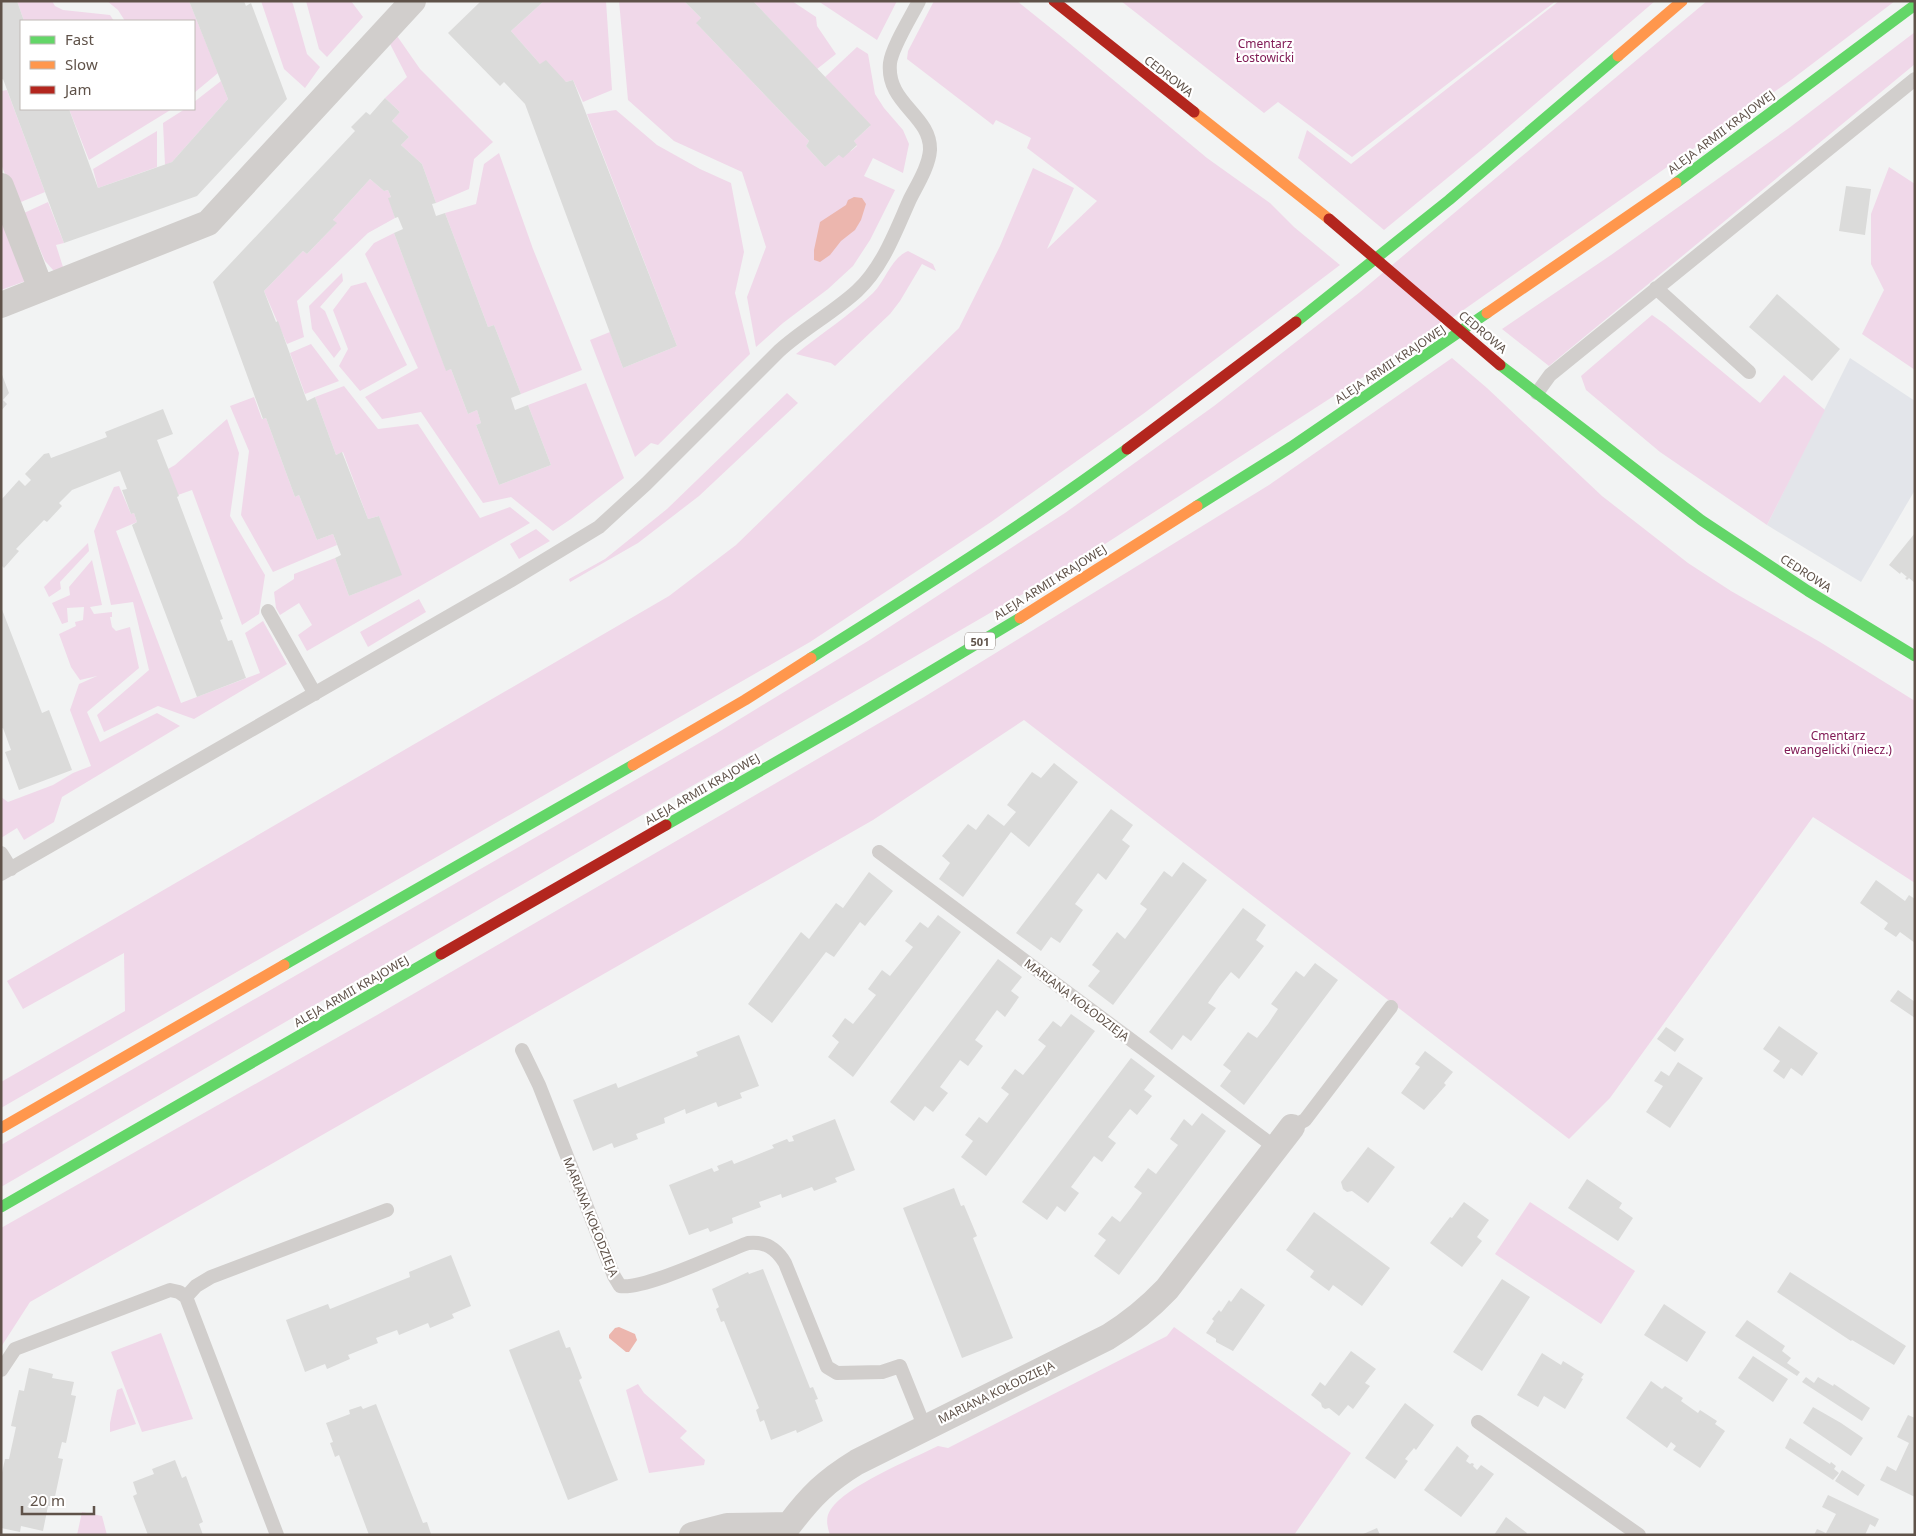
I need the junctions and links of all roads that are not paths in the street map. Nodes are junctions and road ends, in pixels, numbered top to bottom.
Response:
1 (413, 1) edge
2 (919, 1) edge
3 (1054, 1) edge
4 (1682, 1) edge
5 (1915, 5) edge
6 (1915, 79) edge
7 (1, 186) edge
8 (1656, 288) junction
9 (41, 289) junction
10 (1, 305) edge
11 (1749, 372) dead end
12 (1537, 392) junction
13 (268, 611) dead end
14 (1915, 656) edge
15 (315, 694) junction
16 (879, 852) dead end
17 (1, 853) edge
18 (6, 872) edge
19 (1391, 1007) dead end
20 (522, 1050) dead end
21 (1292, 1127) joint
22 (1, 1128) edge
23 (1276, 1148) junction
24 (1, 1207) edge
25 (387, 1210) dead end
26 (186, 1297) junction
27 (1, 1370) edge
28 (1478, 1422) dead end
29 (925, 1428) junction
30 (792, 1530) edge
31 (277, 1535) edge
32 (692, 1535) edge
33 (1639, 1535) edge

1 - 9 street
2 - 15 lane
3 - 12 main road, CEDROWA, bridge
4 - 22 main road
5 - 24 main road, ALEJA ARMII KRAJOWEJ / 501
6 - 8 lane
7 - 9 street
8 - 11 lane
8 - 12 lane
9 - 10 street
12 - 14 main road, CEDROWA
13 - 15 lane
15 - 18 lane
16 - 23 lane, MARIANA KOŁODZIEJA
17 - 18 lane
19 - 21 lane, MARIANA KOŁODZIEJA
20 - 29 lane, MARIANA KOŁODZIEJA
21 - 23 street, MARIANA KOŁODZIEJA
23 - 29 street, MARIANA KOŁODZIEJA
25 - 26 lane
26 - 27 lane
26 - 31 lane
28 - 33 lane
29 - 30 street, MARIANA KOŁODZIEJA
30 - 32 street, MARIANA KOŁODZIEJA

